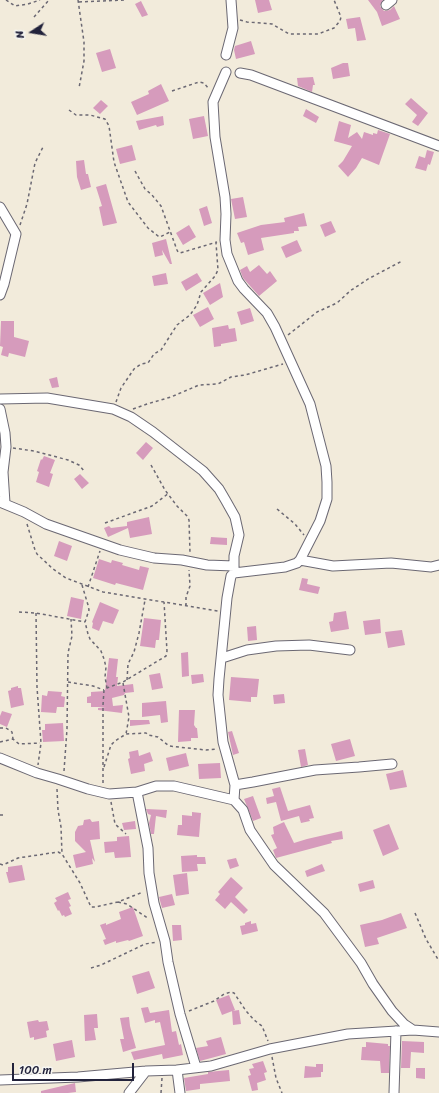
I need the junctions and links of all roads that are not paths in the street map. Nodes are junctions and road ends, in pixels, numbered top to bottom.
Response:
1 (231, 0) edge
2 (226, 55) dead end
3 (226, 72) dead end
4 (240, 73) dead end
5 (439, 146) edge
6 (0, 207) edge
7 (0, 295) edge
8 (0, 399) edge
9 (0, 409) edge
10 (2, 503) edge
11 (300, 560) junction
12 (439, 565) edge
13 (234, 570) junction
14 (350, 650) dead end
15 (222, 658) junction
16 (0, 758) edge
17 (392, 764) dead end
18 (234, 785) junction
19 (137, 792) junction
20 (234, 800) junction
21 (413, 1030) junction
22 (396, 1031) junction
23 (439, 1032) edge
24 (196, 1067) junction
25 (177, 1070) junction
26 (146, 1071) junction
27 (0, 1080) edge
28 (129, 1093) edge
29 (180, 1093) edge
30 (394, 1093) edge

1 - 2 street
3 - 11 street
4 - 5 street
6 - 7 street
8 - 13 street
9 - 10 street
10 - 13 street
11 - 12 street
11 - 13 street
13 - 15 street
14 - 15 street
15 - 18 street
16 - 19 street
17 - 18 street
18 - 20 street
19 - 20 street
19 - 24 street
20 - 21 street
21 - 22 street
21 - 23 street
22 - 24 street
22 - 30 street
24 - 25 street
25 - 26 street
25 - 29 street
26 - 27 street
26 - 28 street

